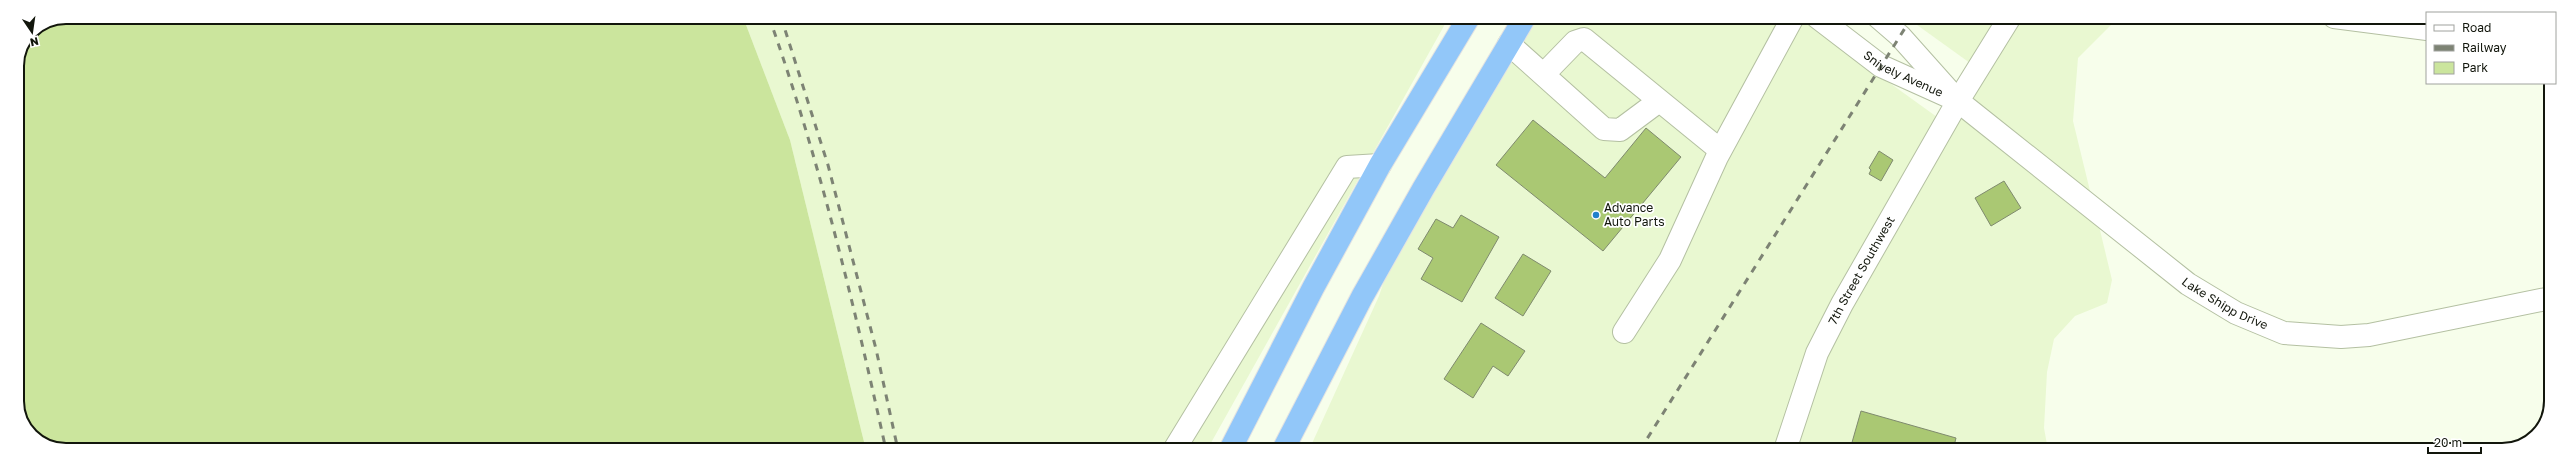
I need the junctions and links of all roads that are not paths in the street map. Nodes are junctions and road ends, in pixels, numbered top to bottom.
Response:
1 (1465, 24) edge
2 (1521, 24) edge
3 (1790, 24) edge
4 (1825, 24) edge
5 (1886, 24) edge
6 (2006, 24) edge
7 (2388, 24) edge
8 (2426, 29) edge
9 (1509, 44) junction
10 (1544, 74) junction
11 (1659, 101) junction
12 (1958, 101) junction
13 (1720, 150) junction
14 (1380, 165) junction
15 (2544, 299) edge
16 (1624, 332) dead end
17 (1178, 443) edge
18 (1234, 443) edge
19 (1287, 443) edge
20 (1787, 443) edge

1 - 14 highway
2 - 9 highway
3 - 13 street
4 - 12 street, Snively Avenue
5 - 12 street, Snively Avenue
6 - 12 street, 7th Street Southwest
7 - 8 street
9 - 10 street
9 - 19 highway
10 - 11 street
10 - 11 street
11 - 13 street
12 - 15 street, Lake Shipp Drive
12 - 20 street, 7th Street Southwest
13 - 16 street
14 - 17 street
14 - 18 highway

